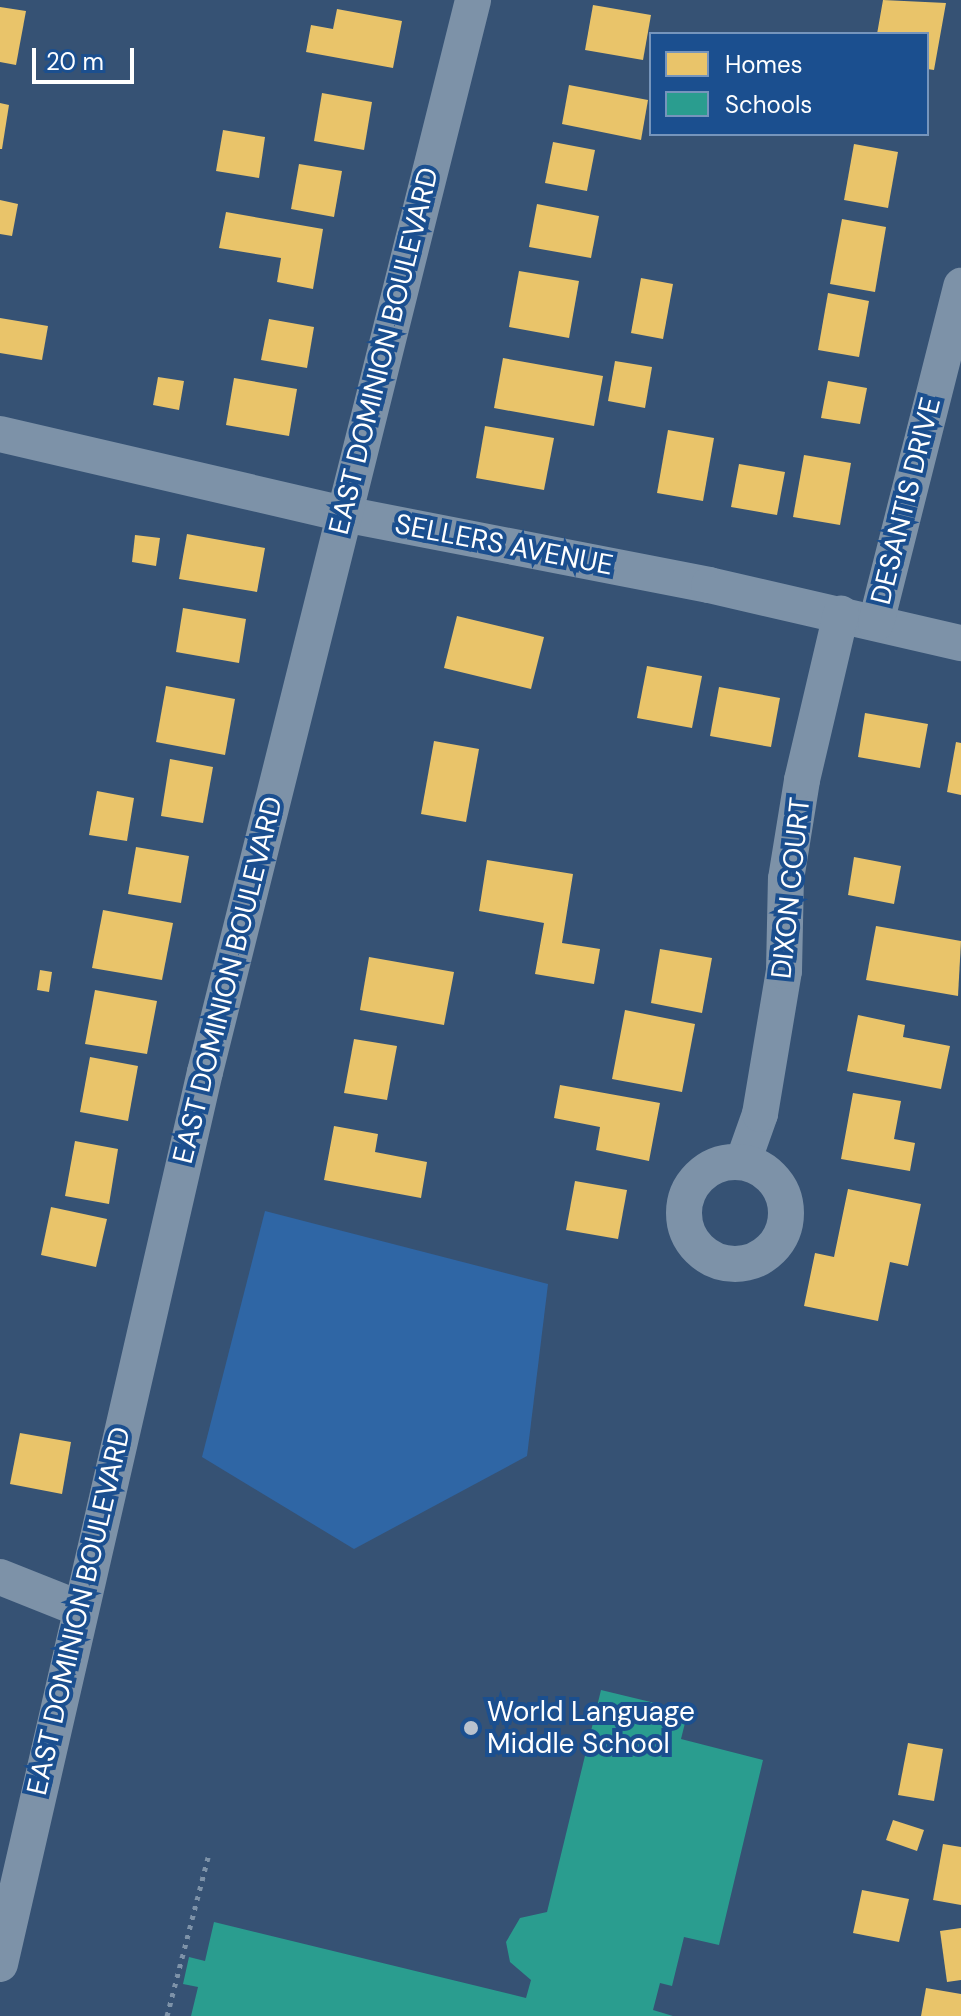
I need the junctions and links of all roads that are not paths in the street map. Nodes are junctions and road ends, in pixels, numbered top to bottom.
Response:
1 (473, 0) edge
2 (961, 286) edge
3 (0, 434) edge
4 (344, 514) junction
5 (841, 614) junction
6 (876, 623) junction
7 (961, 643) edge
8 (743, 1162) dead end
9 (0, 1577) edge
10 (78, 1608) junction
11 (0, 1964) edge

1 - 4 street, EAST DOMINION BOULEVARD
2 - 6 street, DESANTIS DRIVE
3 - 4 street, SELLERS AVENUE
4 - 5 street, SELLERS AVENUE
4 - 10 street, EAST DOMINION BOULEVARD
5 - 6 street, SELLERS AVENUE
5 - 8 street, DIXON COURT
6 - 7 street, SELLERS AVENUE
9 - 10 street
10 - 11 street, EAST DOMINION BOULEVARD

